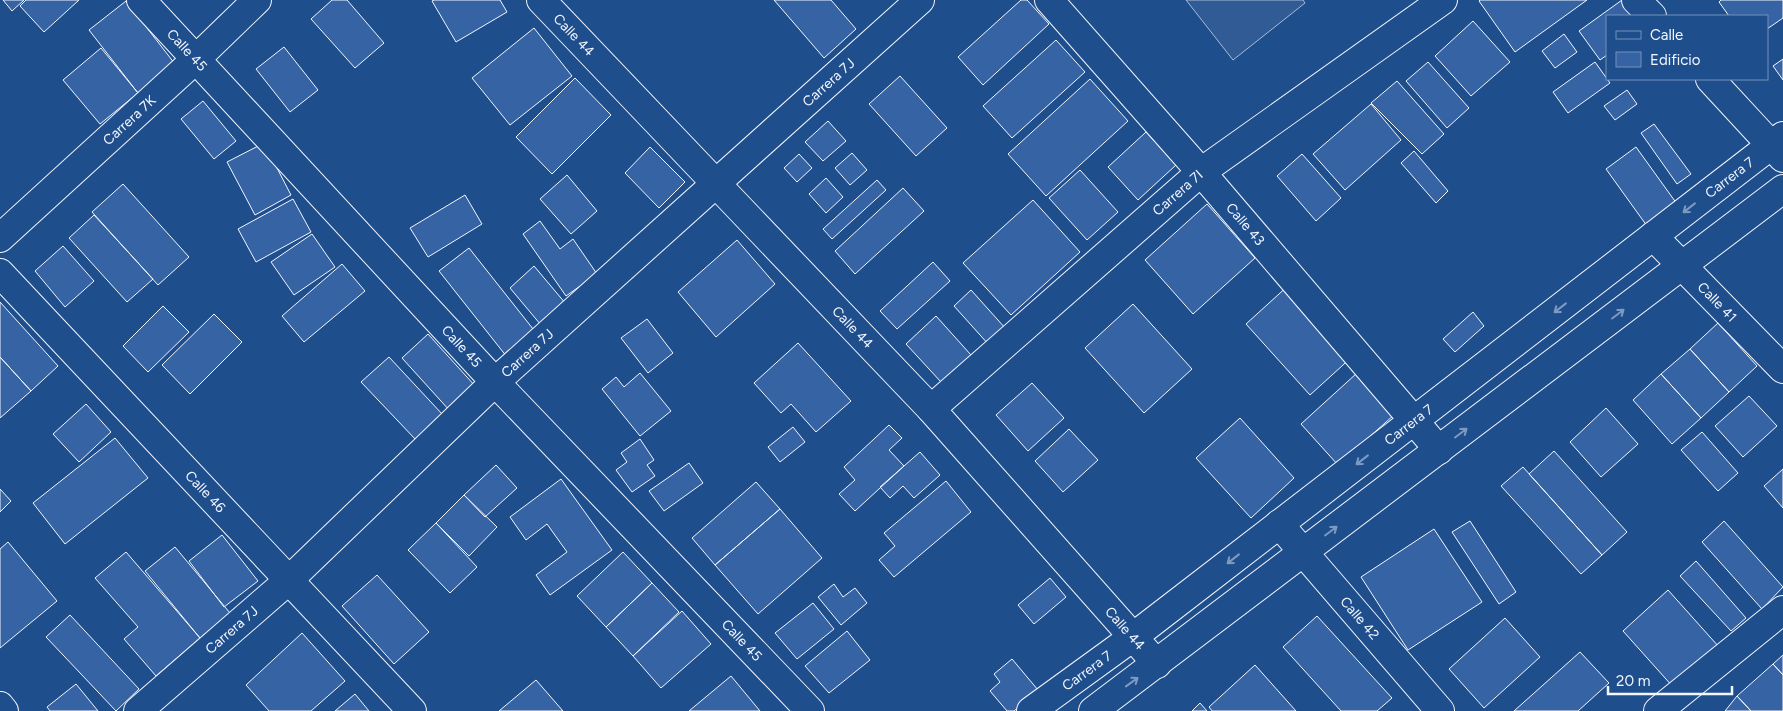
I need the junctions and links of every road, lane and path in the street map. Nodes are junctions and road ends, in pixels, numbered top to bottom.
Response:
1 (141, 0) edge
2 (257, 0) edge
3 (541, 0) edge
4 (920, 0) edge
5 (1049, 0) edge
6 (1442, 0) edge
7 (1636, 0) edge
8 (1651, 15) edge
9 (195, 60) junction
10 (1711, 80) edge
11 (1779, 146) edge
12 (1201, 172) junction
13 (716, 182) junction
14 (1783, 189) edge
15 (1653, 236) junction
16 (0, 238) edge
17 (1682, 266) junction
18 (0, 272) edge
19 (1783, 369) edge
20 (495, 382) junction
21 (931, 409) junction
22 (1414, 420) junction
23 (1439, 450) junction
24 (1279, 524) junction
25 (1303, 552) junction
26 (289, 580) junction
27 (1783, 610) edge
28 (1133, 637) junction
29 (1157, 664) junction
30 (0, 706) edge
31 (4, 711) edge
32 (138, 711) edge
33 (412, 711) edge
34 (810, 711) edge
35 (1031, 711) edge
36 (1093, 711) edge
37 (1440, 711) edge
38 (1658, 711) edge

1 - 9 street, Calle 45
2 - 9 street, Carrera 7K
3 - 13 street, Calle 44
4 - 13 street, Carrera 7J
5 - 12 street, Calle 43
6 - 12 street, Carrera 7I
7 - 8 street
9 - 16 street, Carrera 7K
9 - 20 street, Calle 45
10 - 11 street
11 -> 15 street, Carrera 7
12 - 21 street, Carrera 7I
12 - 22 street, Calle 43
13 - 20 street, Carrera 7J
13 - 21 street, Calle 44
14 - 17 street
15 - 17 street, Calle 41
15 -> 22 street, Carrera 7
17 - 19 street, Calle 41
23 -> 17 street
18 - 26 street, Calle 46
20 - 26 street, Carrera 7J
20 - 34 street, Calle 45
21 - 28 street, Calle 44
22 - 23 street, Calle 43
22 -> 24 street, Carrera 7
25 -> 23 street
24 - 25 street, Calle 42
24 -> 28 street, Carrera 7
25 - 29 street
25 - 37 street, Calle 42
26 - 32 street, Carrera 7J
26 - 33 street, Calle 46
27 - 38 street
28 - 29 street, Calle 44
28 - 35 street, Carrera 7
36 -> 29 street
30 - 31 street

